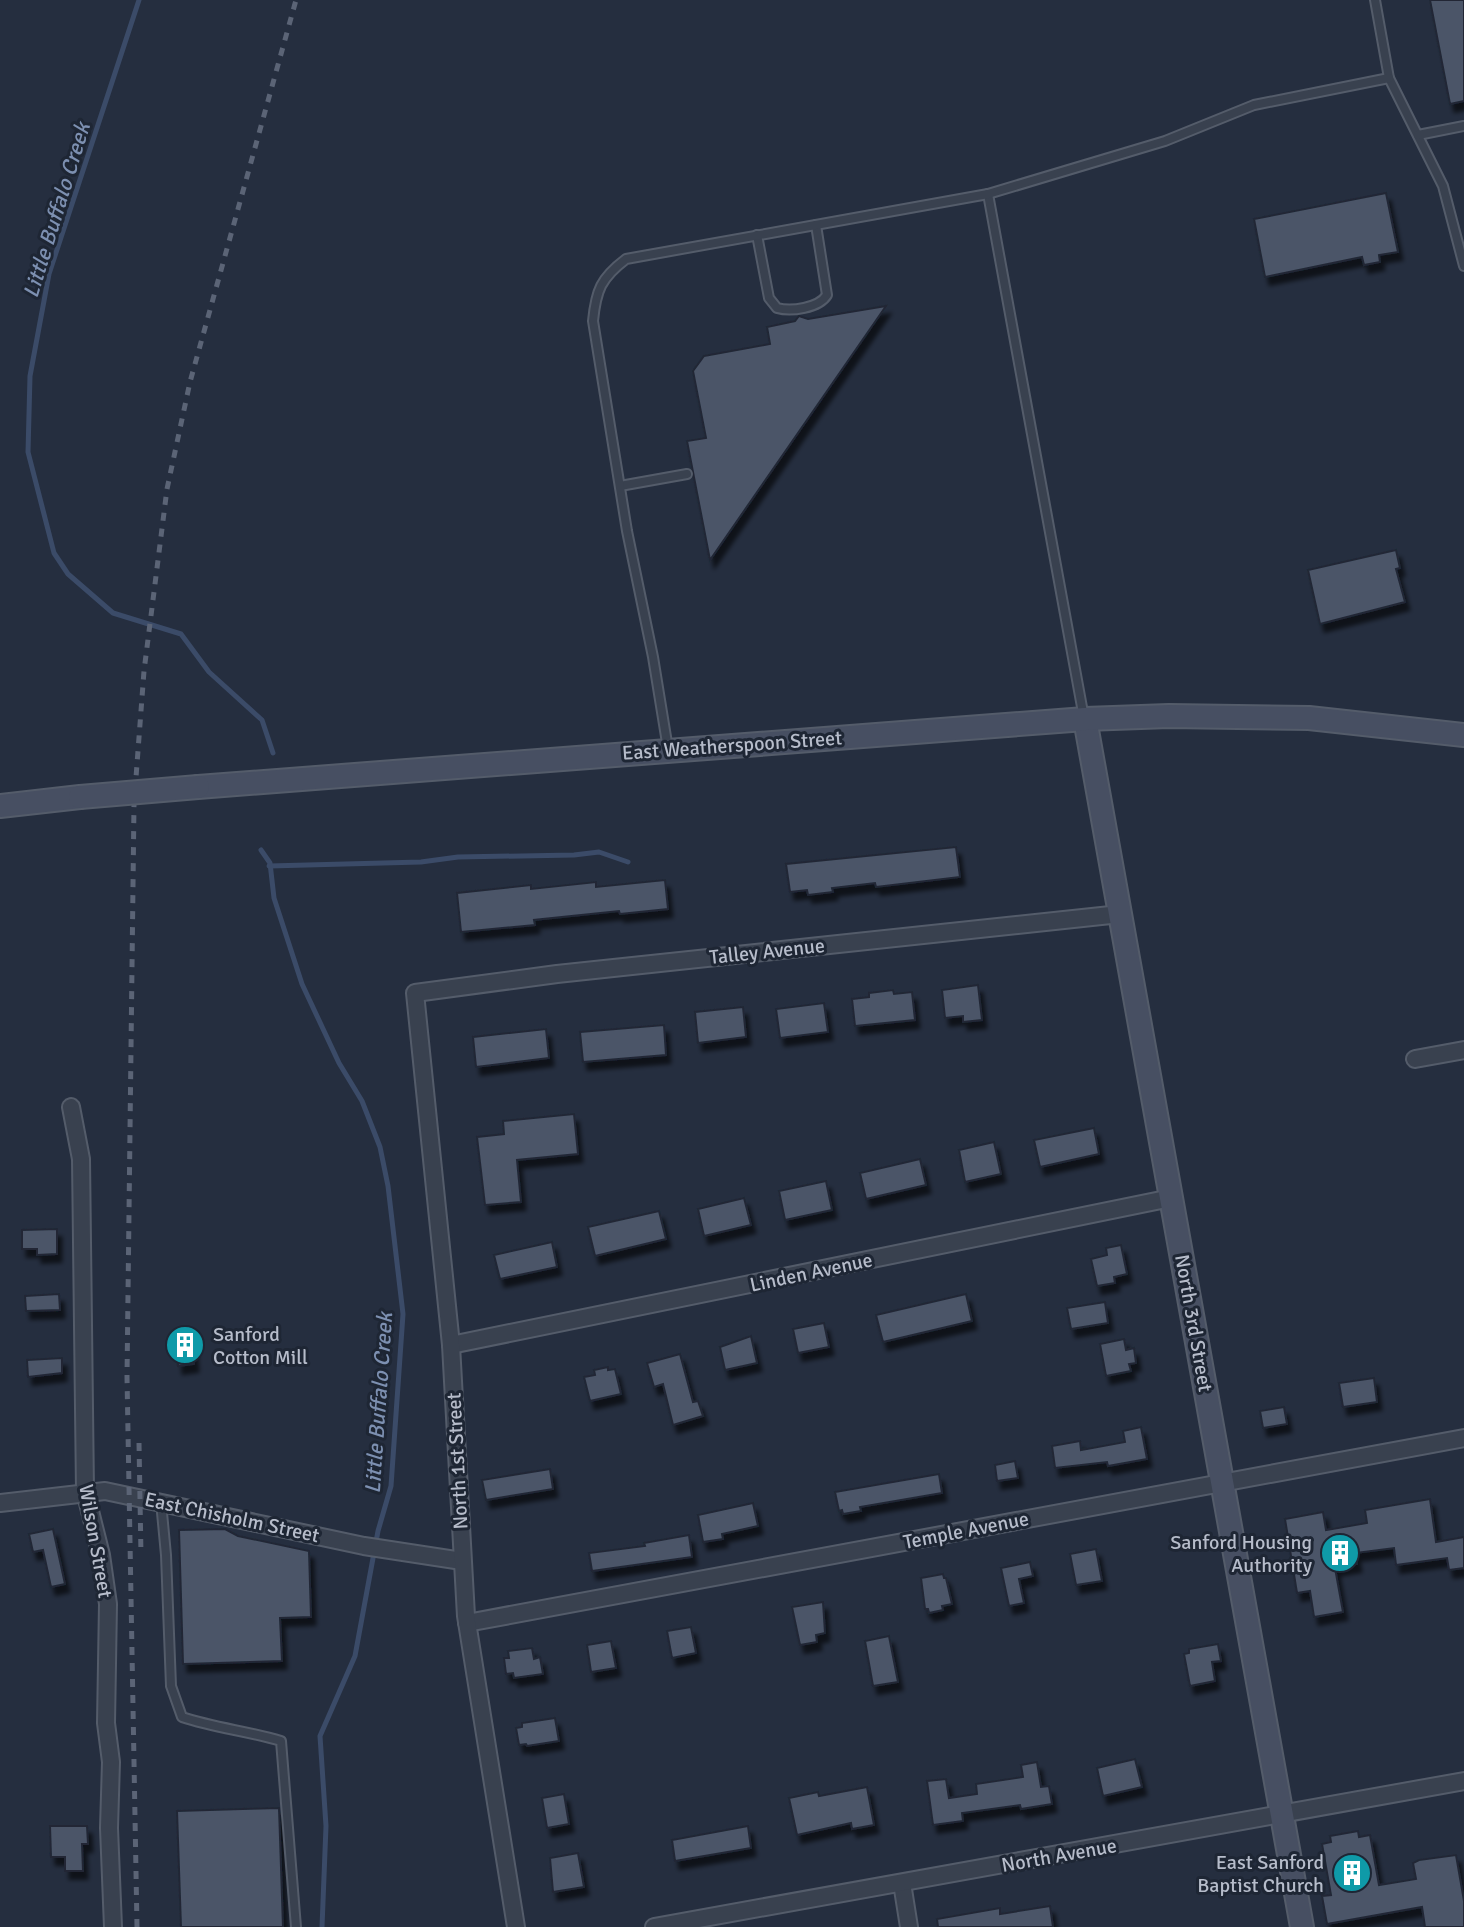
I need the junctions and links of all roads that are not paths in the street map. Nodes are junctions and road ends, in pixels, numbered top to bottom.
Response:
1 (1375, 0) edge
2 (1389, 78) junction
3 (1464, 126) edge
4 (1418, 135) junction
5 (988, 194) junction
6 (816, 225) junction
7 (757, 235) junction
8 (1464, 266) edge
9 (687, 474) dead end
10 (620, 486) junction
11 (1085, 719) junction
12 (1464, 735) edge
13 (669, 749) junction
14 (0, 806) edge
15 (1120, 914) junction
16 (415, 993) joint
17 (1464, 1050) edge
18 (1415, 1059) dead end
19 (71, 1107) dead end
20 (1171, 1198) junction
21 (451, 1345) junction
22 (1464, 1438) edge
23 (1224, 1482) junction
24 (85, 1491) junction
25 (161, 1502) junction
26 (0, 1503) edge
27 (462, 1561) junction
28 (467, 1623) junction
29 (1464, 1781) edge
30 (1282, 1814) junction
31 (902, 1883) junction
32 (113, 1927) edge
33 (296, 1927) edge
34 (516, 1927) edge
35 (654, 1927) edge
36 (909, 1927) edge
37 (1302, 1927) edge

1 - 2 lane
2 - 4 lane
2 - 5 lane
3 - 4 lane
4 - 8 lane
5 - 6 lane
5 - 11 lane
6 - 7 lane
6 - 7 lane
7 - 10 lane
9 - 10 lane
10 - 13 lane
11 - 12 street, East Weatherspoon Street
11 - 13 street, East Weatherspoon Street
11 - 15 street, North 3rd Street
13 - 14 street, East Weatherspoon Street, bridge
15 - 16 street, Talley Avenue
15 - 20 street, North 3rd Street
16 - 21 street, North 1st Street
17 - 18 street
19 - 24 street, Wilson Street
20 - 21 street, Linden Avenue
20 - 23 street, North 3rd Street
21 - 27 street, North 1st Street
22 - 23 street, Temple Avenue
23 - 28 street, Temple Avenue
23 - 30 street, North 3rd Street
24 - 25 street, East Chisholm Street
24 - 26 street, East Chisholm Street
24 - 32 street, Wilson Street
25 - 27 street, East Chisholm Street
25 - 33 lane
27 - 28 street, North 1st Street
28 - 34 street, North 1st Street
29 - 30 street, North Avenue
30 - 31 street, North Avenue
30 - 37 street, North 3rd Street
31 - 35 street, North Avenue
31 - 36 street

